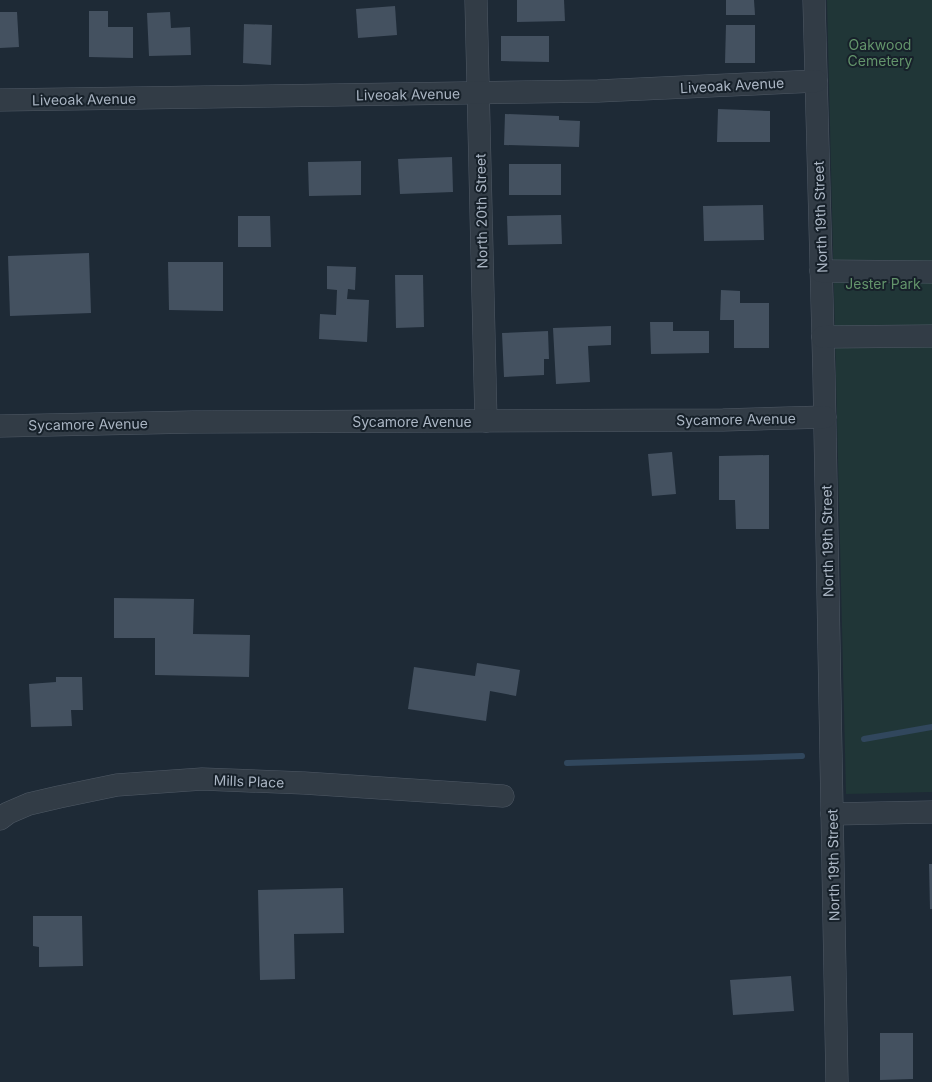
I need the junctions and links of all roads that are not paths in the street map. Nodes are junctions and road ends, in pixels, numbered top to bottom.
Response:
1 (476, 0) edge
2 (814, 0) edge
3 (816, 81) junction
4 (478, 93) junction
5 (0, 100) edge
6 (821, 271) junction
7 (932, 272) edge
8 (932, 336) edge
9 (823, 337) junction
10 (825, 417) junction
11 (486, 421) junction
12 (0, 426) edge
13 (503, 796) dead end
14 (932, 812) edge
15 (832, 814) junction
16 (0, 819) edge
17 (837, 1082) edge

1 - 4 street, North 20th Street
2 - 3 street, North 19th Street
3 - 4 street, Liveoak Avenue
3 - 6 street, North 19th Street
4 - 5 street, Liveoak Avenue
4 - 11 street, North 20th Street
6 - 7 street
6 - 9 street, North 19th Street
8 - 9 street
9 - 10 street, North 19th Street
10 - 11 street, Sycamore Avenue
10 - 15 street, North 19th Street
11 - 12 street, Sycamore Avenue
13 - 16 street, Mills Place
14 - 15 street
15 - 17 street, North 19th Street

